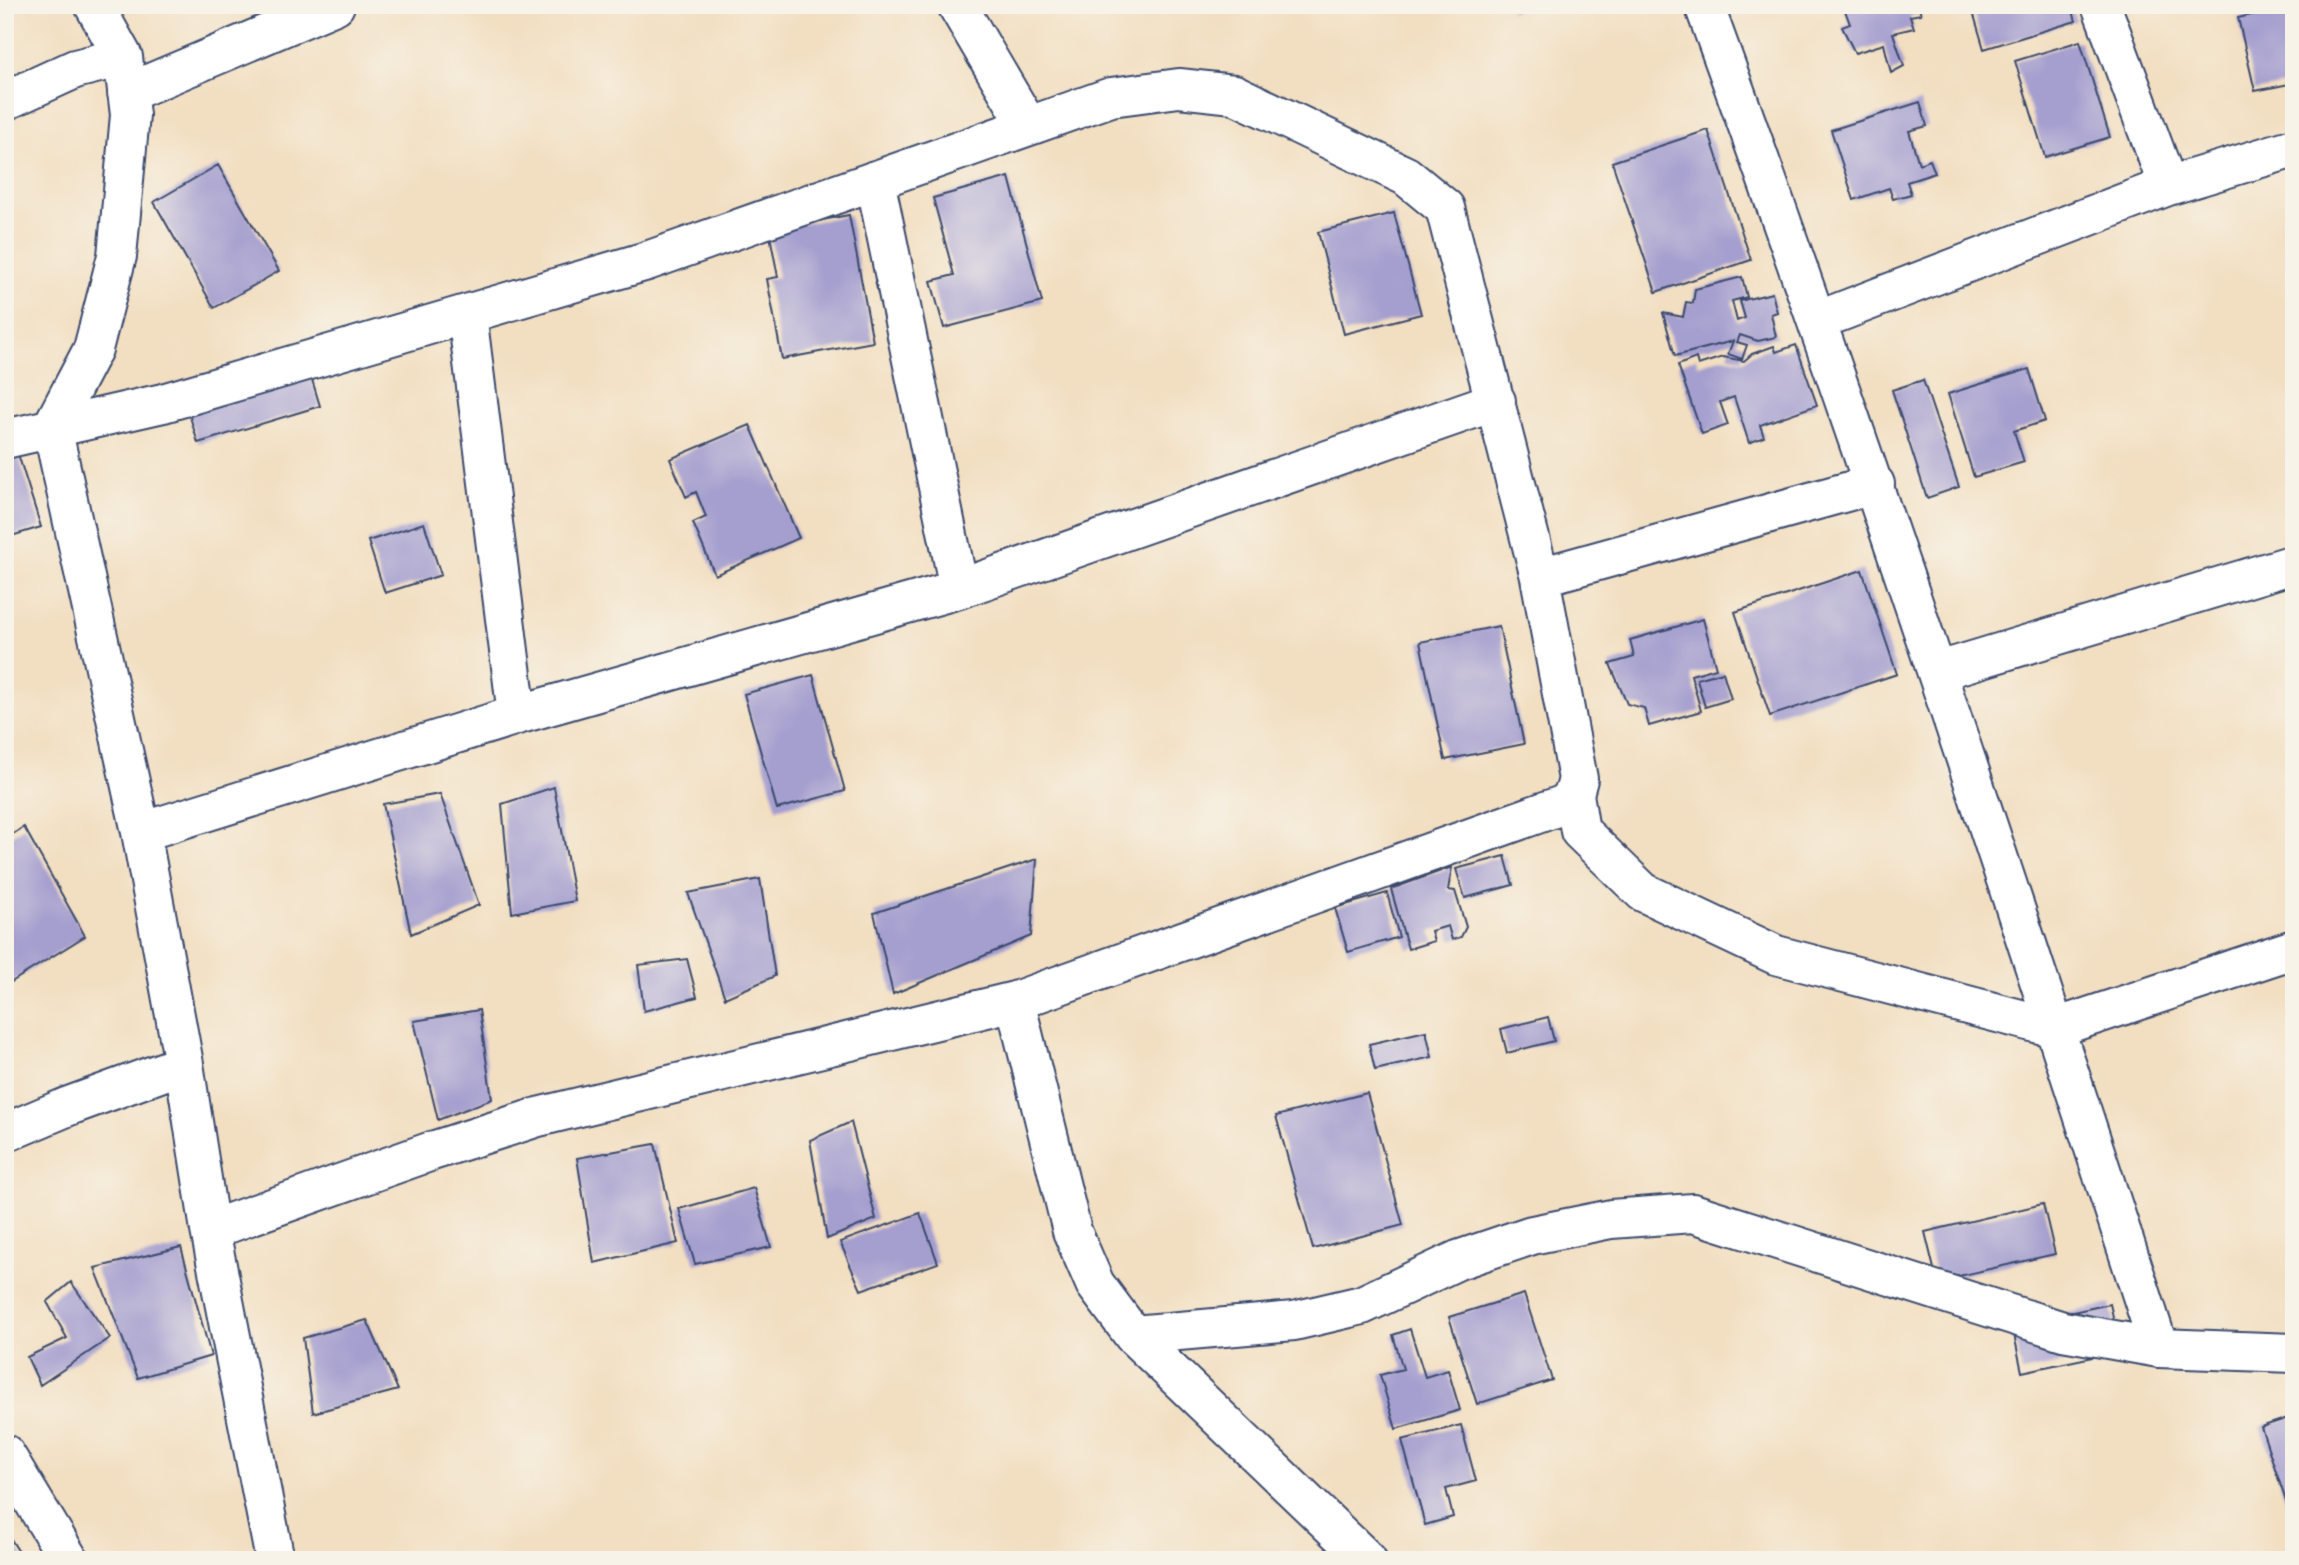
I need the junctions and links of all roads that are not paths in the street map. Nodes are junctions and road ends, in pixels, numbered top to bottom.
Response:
1 (94, 5) edge
2 (335, 5) edge
3 (957, 5) edge
4 (1704, 5) edge
5 (2101, 5) edge
6 (125, 75) junction
7 (5, 101) edge
8 (1027, 124) junction
9 (2294, 148) edge
10 (875, 180) junction
11 (2168, 186) junction
12 (467, 314) junction
13 (1819, 320) junction
14 (1496, 401) junction
15 (52, 427) junction
16 (5, 439) edge
17 (1875, 484) junction
18 (2294, 564) edge
19 (1541, 577) junction
20 (959, 589) junction
21 (1939, 671) junction
22 (517, 715) junction
23 (1574, 794) junction
24 (141, 832) junction
25 (2294, 949) edge
26 (1015, 1001) junction
27 (2055, 1028) junction
28 (184, 1065) junction
29 (5, 1133) edge
30 (210, 1230) junction
31 (1133, 1335) junction
32 (2159, 1348) junction
33 (2294, 1353) edge
34 (5, 1454) edge
35 (69, 1560) edge
36 (275, 1560) edge
37 (1367, 1560) edge

1 - 6 street
2 - 6 street
3 - 8 street
4 - 13 street
5 - 11 street
6 - 7 street
6 - 15 street
8 - 10 street
8 - 14 street
9 - 11 street
10 - 12 street
10 - 20 street
11 - 13 street
12 - 15 street
12 - 22 street
13 - 17 street
14 - 19 street
14 - 20 street
15 - 16 street
15 - 24 street
17 - 19 street
17 - 21 street
18 - 21 street
19 - 23 street
20 - 22 street
21 - 27 street
22 - 24 street
23 - 26 street
23 - 27 street
24 - 28 street
25 - 27 street
26 - 30 street
26 - 31 street
27 - 32 street
28 - 29 street
28 - 30 street
30 - 36 street
31 - 32 street
31 - 37 street
32 - 33 street
34 - 35 street

